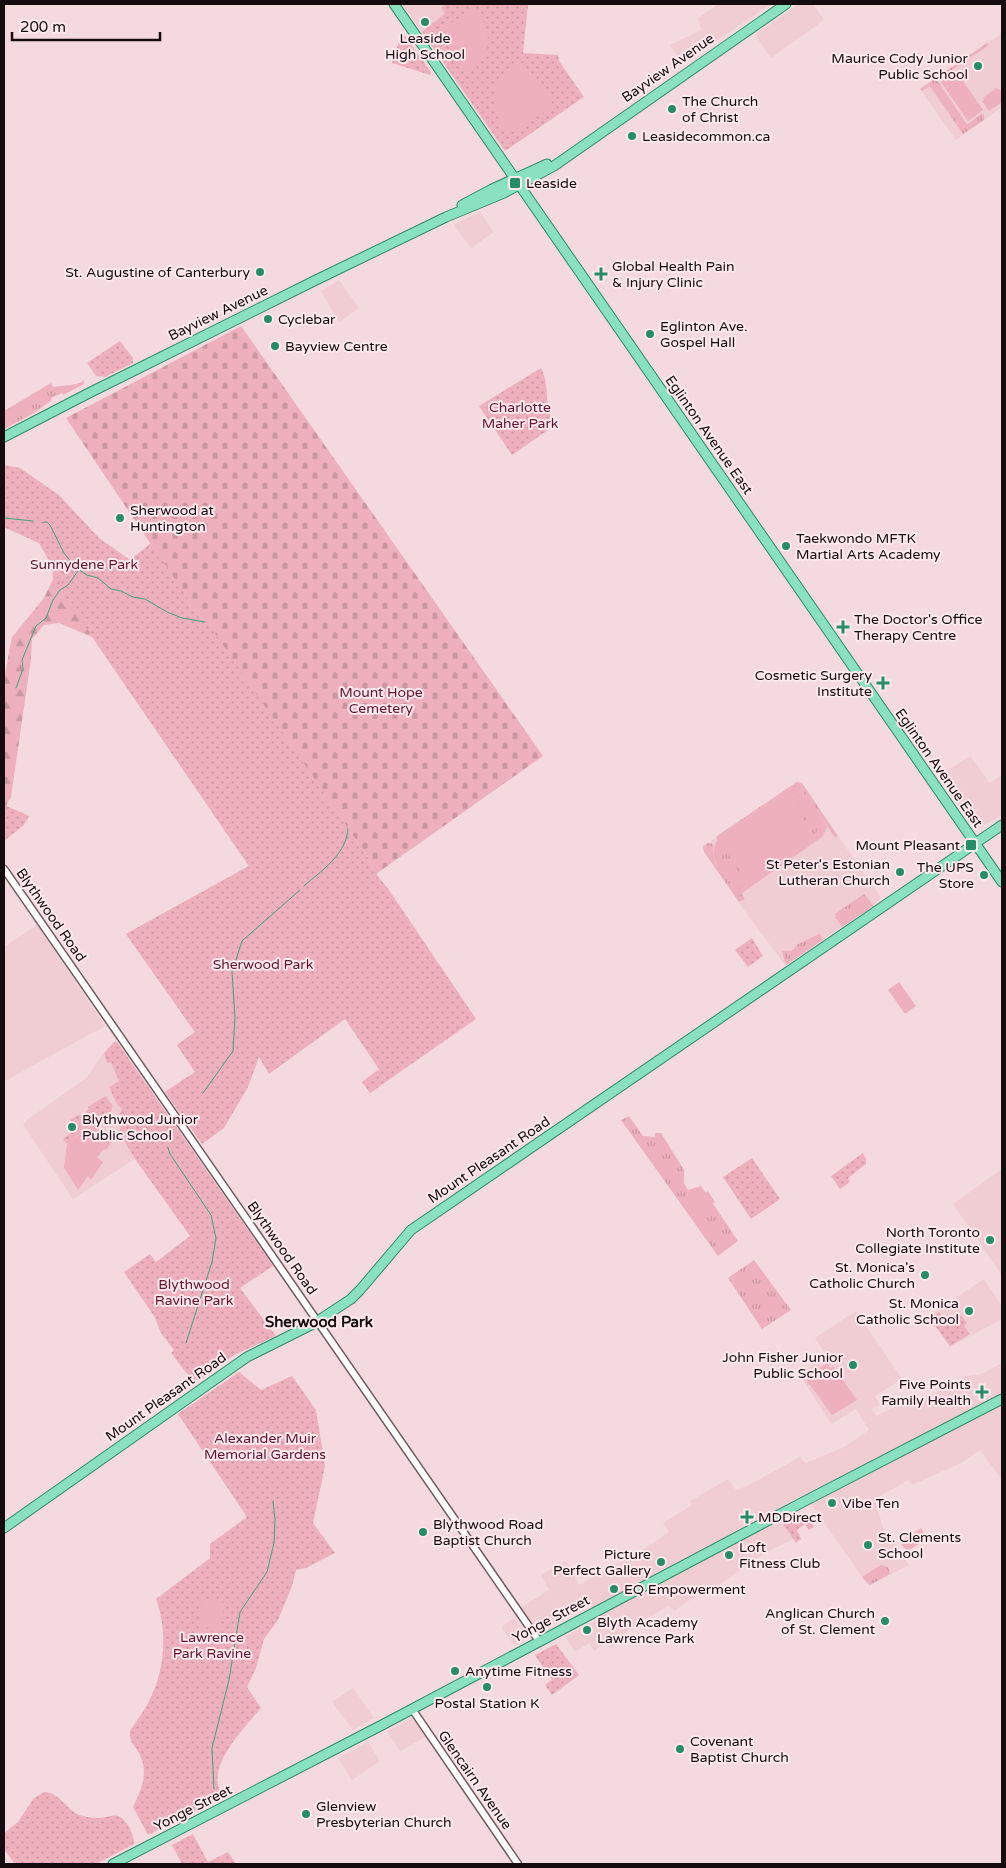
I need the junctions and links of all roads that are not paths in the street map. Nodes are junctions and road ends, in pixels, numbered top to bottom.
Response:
1 (394, 4) edge
2 (786, 4) edge
3 (517, 182) junction
4 (4, 437) edge
5 (1002, 825) edge
6 (975, 844) junction
7 (4, 869) edge
8 (1002, 882) edge
9 (318, 1321) junction
10 (1002, 1399) edge
11 (4, 1528) edge
12 (539, 1641) junction
13 (412, 1709) junction
14 (113, 1864) edge
15 (518, 1864) edge

1 - 3 main road, Eglinton Avenue East
2 - 3 main road, Bayview Avenue
3 - 4 main road, Bayview Avenue
3 - 6 main road, Eglinton Avenue East
5 - 6 main road, Mount Pleasant Road
6 - 8 main road, Eglinton Avenue East
6 - 9 main road, Mount Pleasant Road
7 - 9 street, Blythwood Road
9 - 11 main road, Mount Pleasant Road
9 - 12 street, Blythwood Road
10 - 12 main road, Yonge Street
12 - 13 main road, Yonge Street
13 - 14 main road, Yonge Street
13 - 15 street, Glencairn Avenue

